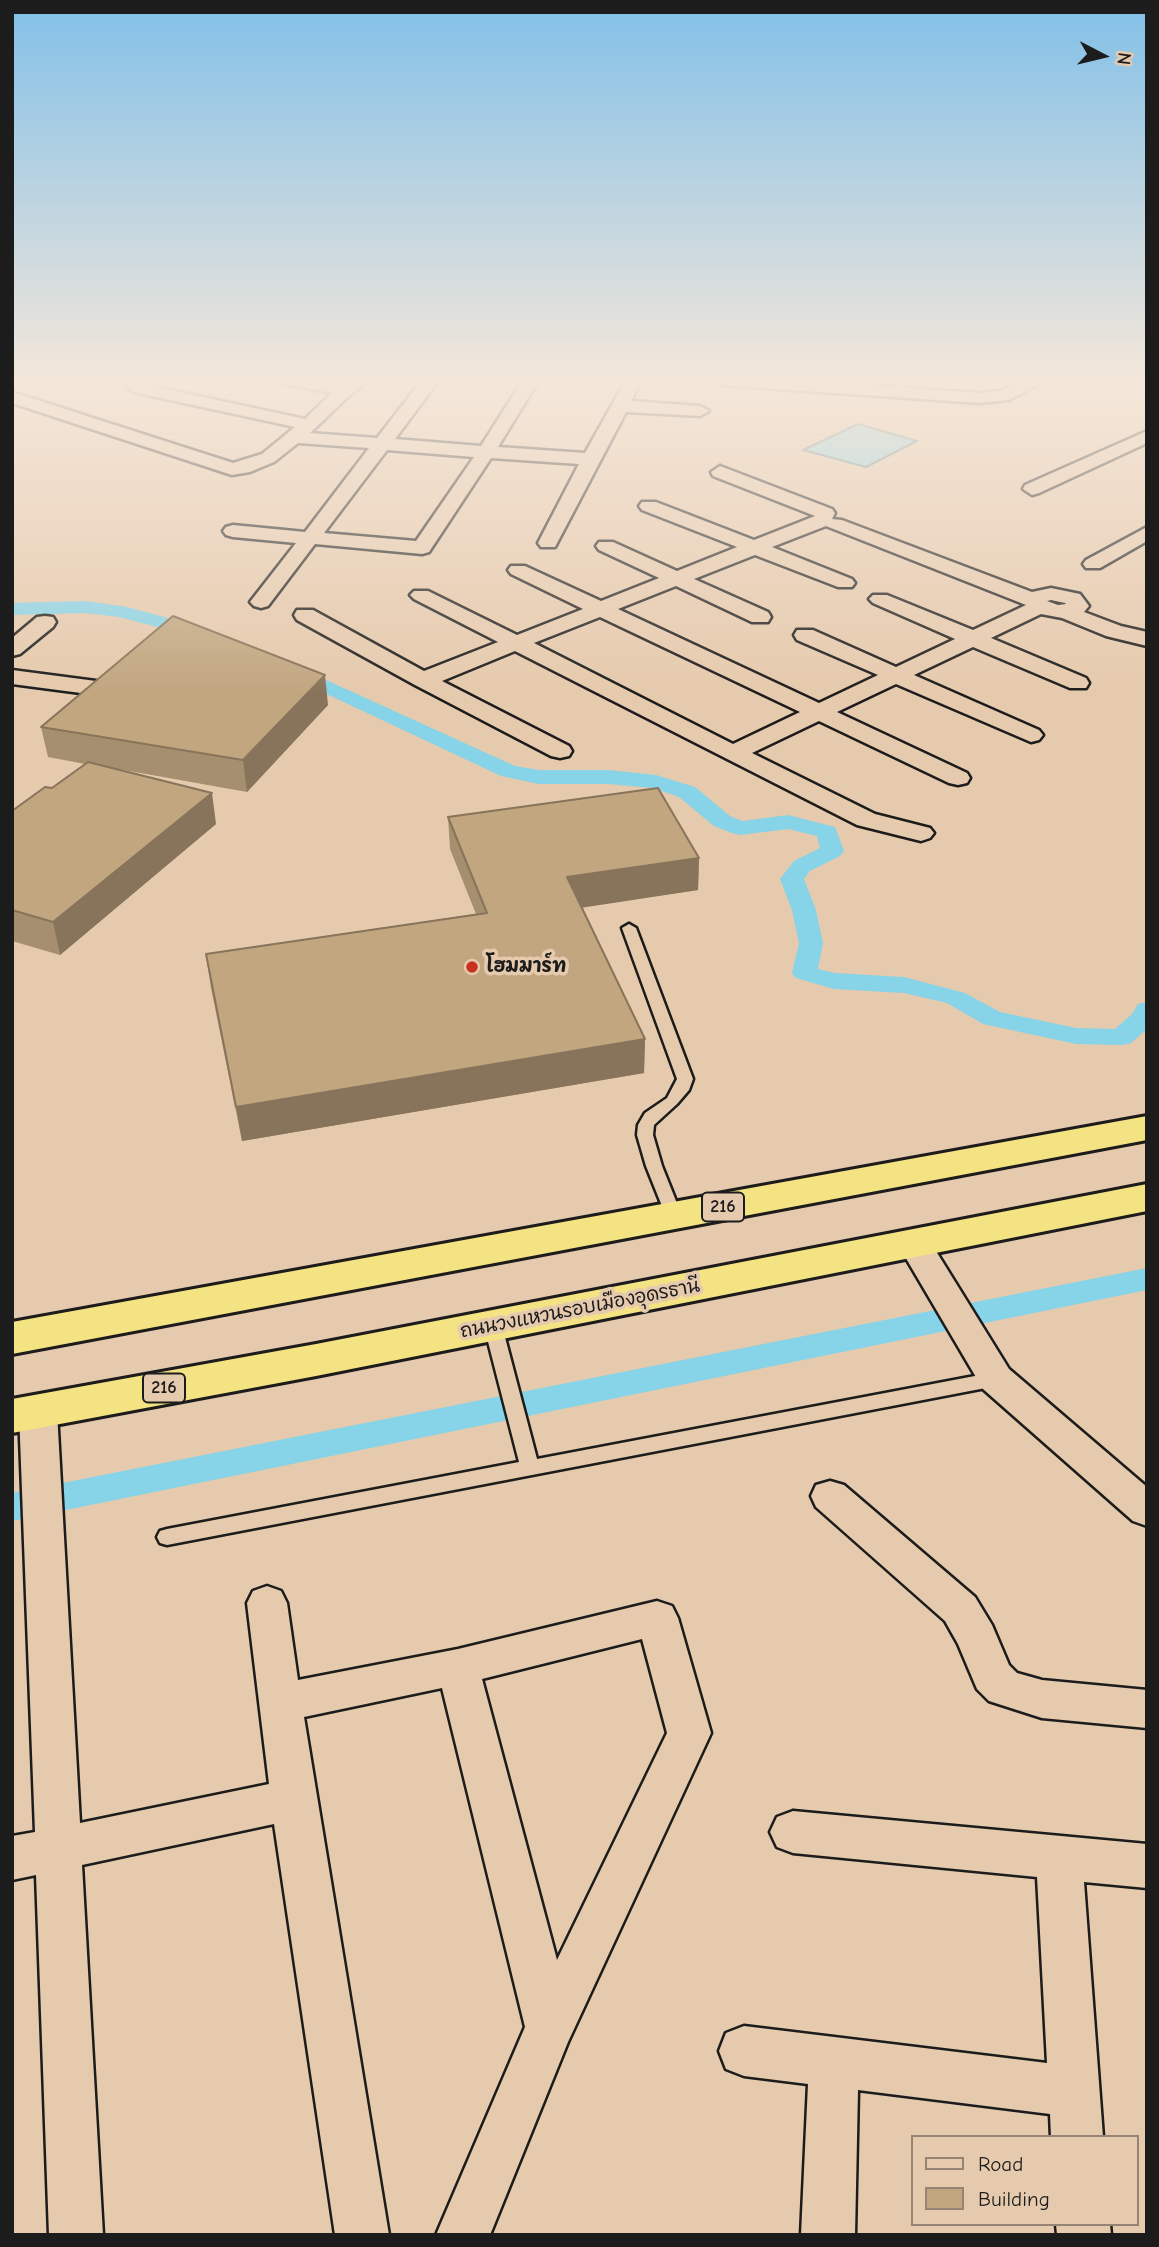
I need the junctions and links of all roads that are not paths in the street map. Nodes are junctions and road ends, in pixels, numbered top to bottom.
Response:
1 (351, 485) edge
2 (464, 485) edge
3 (578, 485) edge
4 (751, 485) edge
5 (1041, 485) edge
6 (1032, 489) dead end
7 (649, 506) dead end
8 (834, 519) junction
9 (233, 531) dead end
10 (1147, 533) edge
11 (310, 538) junction
12 (548, 542) dead end
13 (606, 546) dead end
14 (422, 548) junction
15 (754, 548) junction
16 (1093, 564) dead end
17 (411, 570) dead end
18 (518, 570) dead end
19 (678, 578) junction
20 (845, 583) dead end
21 (421, 595) dead end
22 (880, 599) dead end
23 (1041, 600) junction
24 (261, 602) dead end
25 (600, 610) junction
26 (1071, 610) junction
27 (305, 615) dead end
28 (761, 617) dead end
29 (45, 622) dead end
30 (1147, 633) edge
31 (805, 635) dead end
32 (972, 639) junction
33 (1147, 639) edge
34 (514, 644) junction
35 (12, 649) edge
36 (115, 672) edge
37 (896, 675) junction
38 (12, 677) edge
39 (424, 680) junction
40 (1078, 684) dead end
41 (96, 688) junction
42 (75, 706) edge
43 (817, 713) junction
44 (1031, 735) dead end
45 (560, 751) dead end
46 (733, 753) junction
47 (958, 778) dead end
48 (921, 833) dead end
49 (629, 928) dead end
50 (1147, 1128) edge
51 (1147, 1197) edge
52 (674, 1216) junction
53 (914, 1243) junction
54 (12, 1338) edge
55 (497, 1341) junction
56 (996, 1379) junction
57 (25, 1414) edge
58 (528, 1463) junction
59 (830, 1496) dead end
60 (1147, 1510) edge
61 (167, 1537) dead end
62 (267, 1603) dead end
63 (458, 1667) junction
64 (280, 1703) junction
65 (1147, 1709) edge
66 (293, 1800) junction
67 (793, 1832) dead end
68 (58, 1848) junction
69 (12, 1858) edge
70 (1059, 1858) junction
71 (1147, 1866) edge
72 (550, 2027) junction
73 (744, 2051) dead end
74 (834, 2063) junction
75 (1076, 2115) edge
76 (76, 2235) edge
77 (362, 2235) edge
78 (463, 2235) edge
79 (828, 2235) edge

1 - 11 street
2 - 14 street
3 - 12 street
4 - 8 street
5 - 6 street
7 - 15 street
8 - 15 street
8 - 23 street
9 - 11 street
10 - 16 street
11 - 14 street
11 - 24 street
13 - 19 street
14 - 17 street
15 - 19 street
15 - 20 street
18 - 25 street
19 - 25 street
19 - 28 street
21 - 34 street
22 - 32 street
23 - 26 street
23 - 32 street
25 - 34 street
25 - 43 street
26 - 30 street
26 - 33 street
27 - 39 street
29 - 35 street
31 - 37 street
32 - 37 street
32 - 40 street
34 - 39 street
34 - 46 street
36 - 41 street
37 - 43 street
37 - 44 street
38 - 41 street
39 - 45 street
41 - 42 street
43 - 46 street
43 - 47 street
46 - 48 street
49 - 52 lane
50 - 52 highway, 216
51 - 53 highway, ถนนวงแหวนรอบเมืองอุดรธานี / 216
52 - 54 highway, 216
53 - 55 highway, ถนนวงแหวนรอบเมืองอุดรธานี / 216
53 - 56 street
55 - 57 highway, ถนนวงแหวนรอบเมืองอุดรธานี / 216
55 - 58 lane
56 - 58 lane
56 - 60 street
57 - 68 street
58 - 61 lane
59 - 65 street
62 - 64 street
63 - 64 street
63 - 72 street
63 - 72 street
64 - 66 street
66 - 68 street
66 - 77 street
67 - 70 street
68 - 69 street
68 - 76 street
70 - 71 street
70 - 75 street
72 - 78 street
73 - 74 street
74 - 75 street
74 - 79 street

